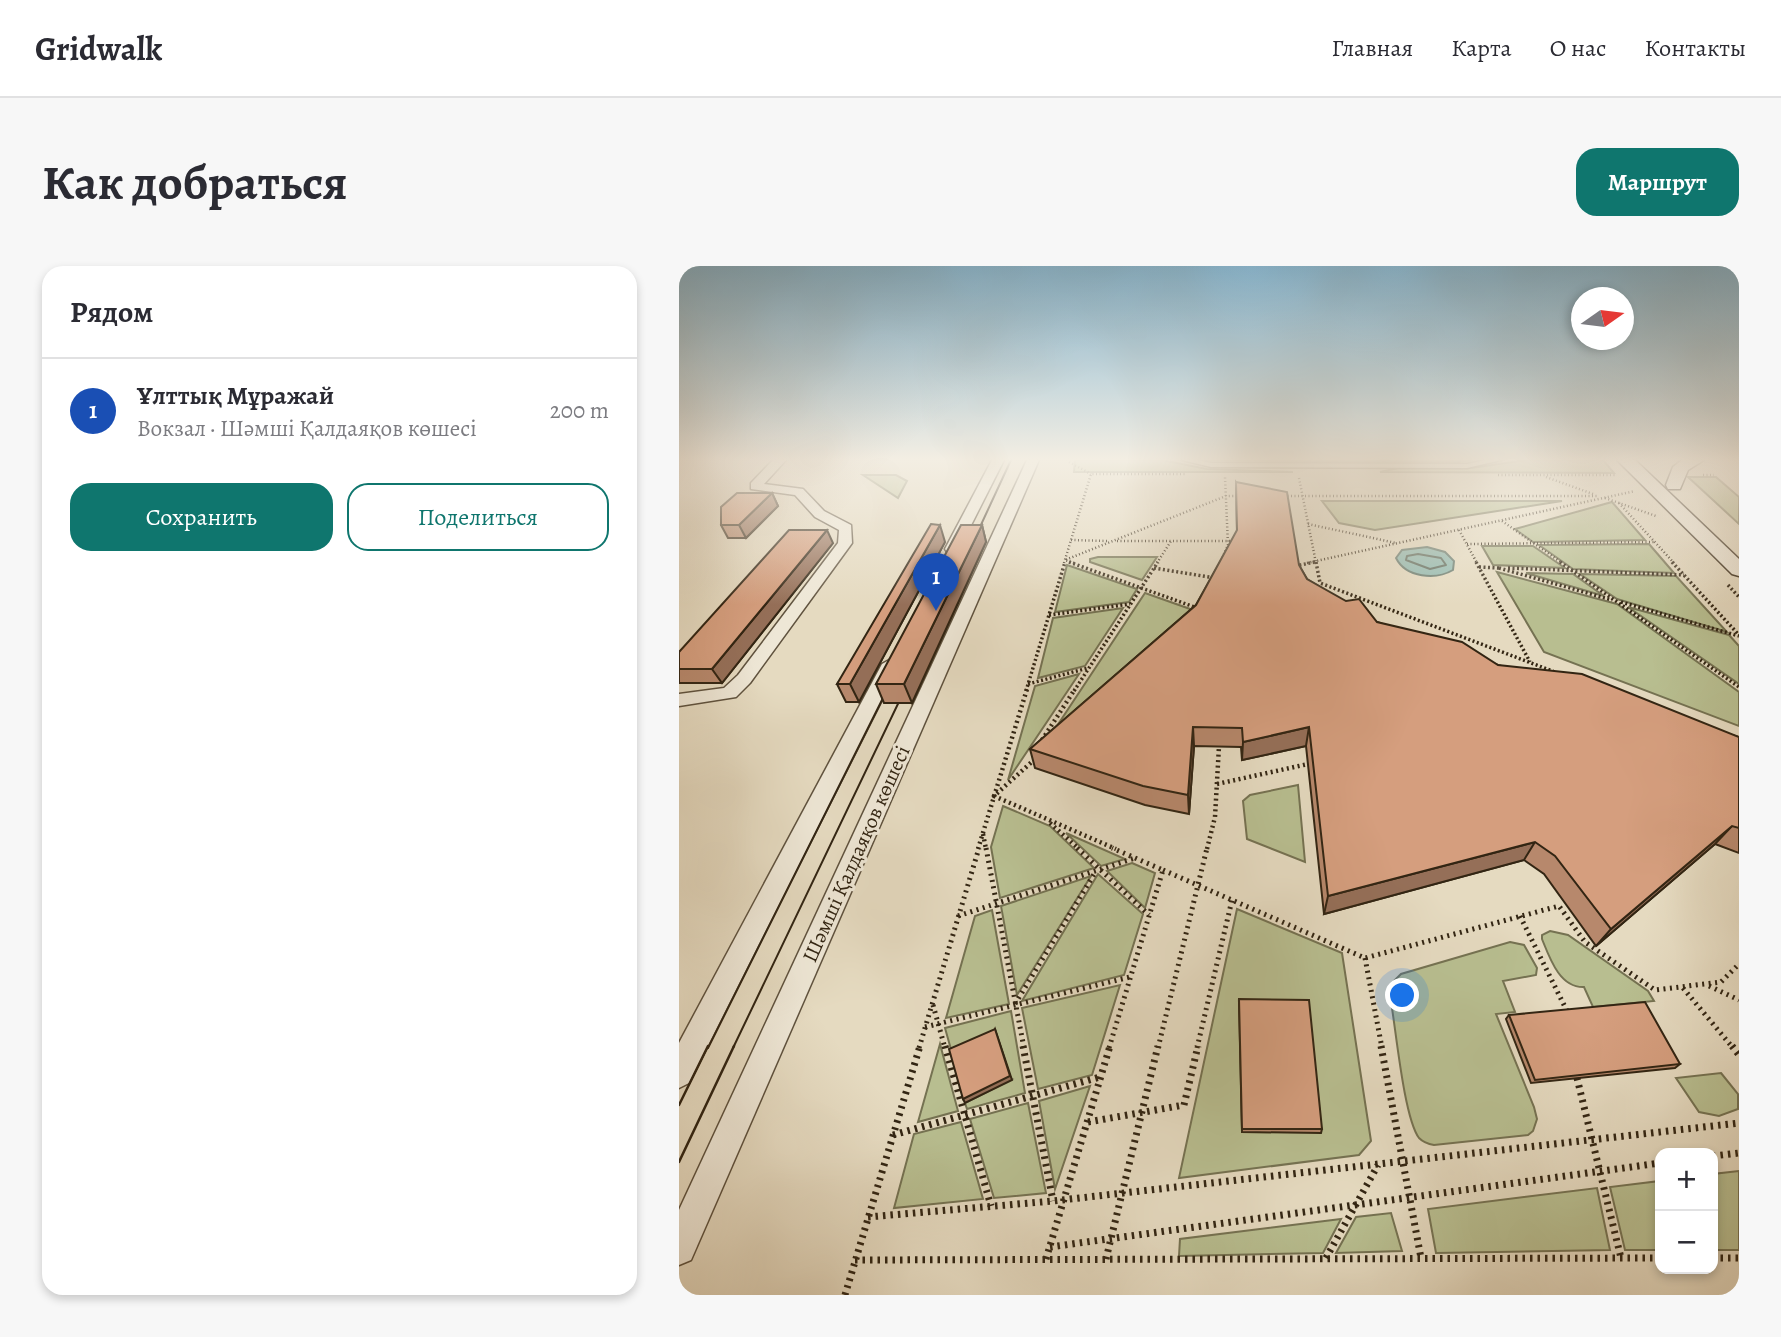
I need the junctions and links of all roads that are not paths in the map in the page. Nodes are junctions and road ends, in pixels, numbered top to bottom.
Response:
1 (811, 508) edge
2 (973, 508) edge
3 (1011, 508) edge
4 (1669, 508) edge
5 (1699, 508) edge
6 (1739, 545) edge
7 (1739, 570) edge
8 (940, 572) edge
9 (901, 646) edge
10 (679, 700) edge
11 (679, 1073) edge
12 (679, 1248) edge

1 - 10 street
2 - 8 street
3 - 12 street, Шәмші Қалдаяқов көшесі
4 - 7 main road
5 - 6 main road
9 - 11 street

